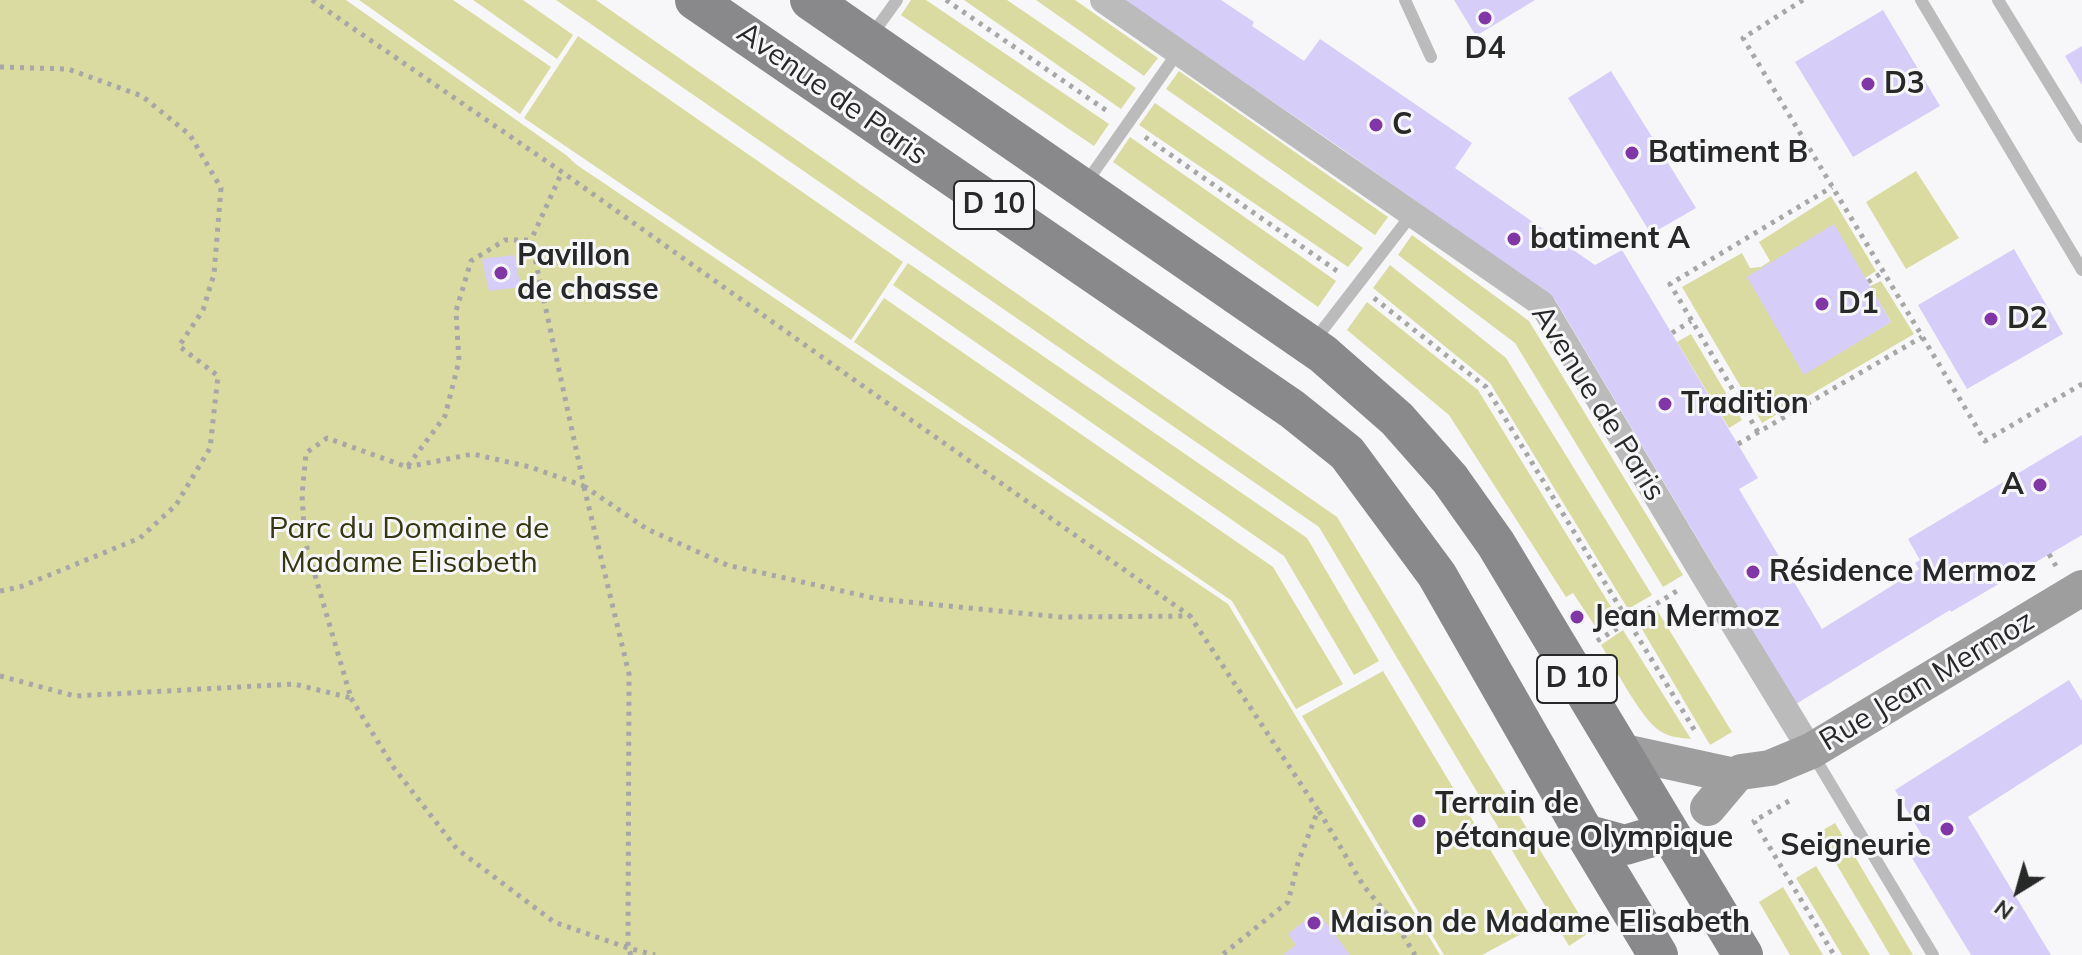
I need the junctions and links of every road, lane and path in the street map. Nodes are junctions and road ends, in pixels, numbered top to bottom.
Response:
1 (312, 0) edge
2 (695, 0) edge
3 (810, 0) edge
4 (897, 0) edge
5 (946, 0) edge
6 (1103, 0) edge
7 (1405, 0) edge
8 (1803, 0) edge
9 (1921, 0) edge
10 (1998, 0) edge
11 (868, 40) junction
12 (1178, 52) junction
13 (1431, 57) dead end
14 (0, 67) edge
15 (1127, 125) junction
16 (2082, 137) edge
17 (562, 172) junction
18 (1832, 187) junction
19 (1083, 188) junction
20 (1412, 214) junction
21 (531, 240) junction
22 (2082, 270) edge
23 (1883, 272) junction
24 (1868, 282) dead end
25 (1358, 286) junction
26 (1691, 321) junction
27 (1672, 333) dead end
28 (1922, 337) junction
29 (1311, 346) junction
30 (2082, 384) edge
31 (1758, 432) junction
32 (1738, 444) dead end
33 (407, 467) junction
34 (584, 486) junction
35 (1703, 574) junction
36 (2082, 588) edge
37 (0, 591) edge
38 (1190, 616) junction
39 (1627, 622) junction
40 (1565, 660) junction
41 (0, 676) edge
42 (351, 698) junction
43 (1696, 734) dead end
44 (1620, 751) junction
45 (1811, 751) junction
46 (1770, 768) junction
47 (1735, 776) junction
48 (1789, 801) dead end
49 (1708, 808) junction
50 (1318, 810) junction
51 (1669, 832) junction
52 (1585, 834) junction
53 (1608, 872) junction
54 (628, 948) junction
55 (631, 955) edge
56 (655, 955) edge
57 (1222, 955) edge
58 (1415, 955) edge
59 (1658, 955) edge
60 (1743, 955) edge
61 (1834, 955) edge
62 (1933, 955) edge

1 - 17 path
2 - 52 main road, Avenue de Paris / D 10
3 - 11 main road, D 10
4 - 11 lane
5 - 15 path
6 - 12 street, Avenue de Paris
7 - 13 lane
8 - 18 path
9 - 22 lane
10 - 16 lane
11 - 19 main road, D 10
12 - 15 lane
12 - 20 street, Avenue de Paris
14 - 37 path
15 - 19 lane
15 - 25 path
17 - 21 path
17 - 38 path
18 - 23 path
18 - 26 path
19 - 29 main road, D 10
20 - 25 lane
20 - 35 street, Avenue de Paris
21 - 33 path
21 - 34 path
23 - 24 path
23 - 28 path
25 - 29 lane
25 - 39 path
26 - 27 path
26 - 31 path
28 - 30 path
28 - 31 path
29 - 40 main road, D 10
31 - 32 path
33 - 34 path
33 - 42 path
34 - 38 path
34 - 54 path
35 - 39 path
35 - 45 street, Avenue de Paris
36 - 45 street, Rue Jean Mermoz
38 - 50 path
39 - 40 path
39 - 43 path
40 - 44 main road, D 10
41 - 42 path
42 - 54 path
44 - 47 street, Rue Jean Mermoz
44 - 51 main road, D 10
45 - 46 street, Rue Jean Mermoz
45 - 62 lane, Avenue de Paris
46 - 47 street, Rue Jean Mermoz
46 - 49 street, Rue Jean Mermoz
47 - 49 street, Rue Jean Mermoz
48 - 61 path
49 - 51 street, Rue Jean Mermoz
50 - 57 path
50 - 58 path
51 - 52 main road
51 - 53 main road
51 - 60 main road, D 10
52 - 53 main road, Avenue de Paris / D 10
53 - 59 main road, Avenue de Paris / D 10
54 - 55 path
54 - 56 path

